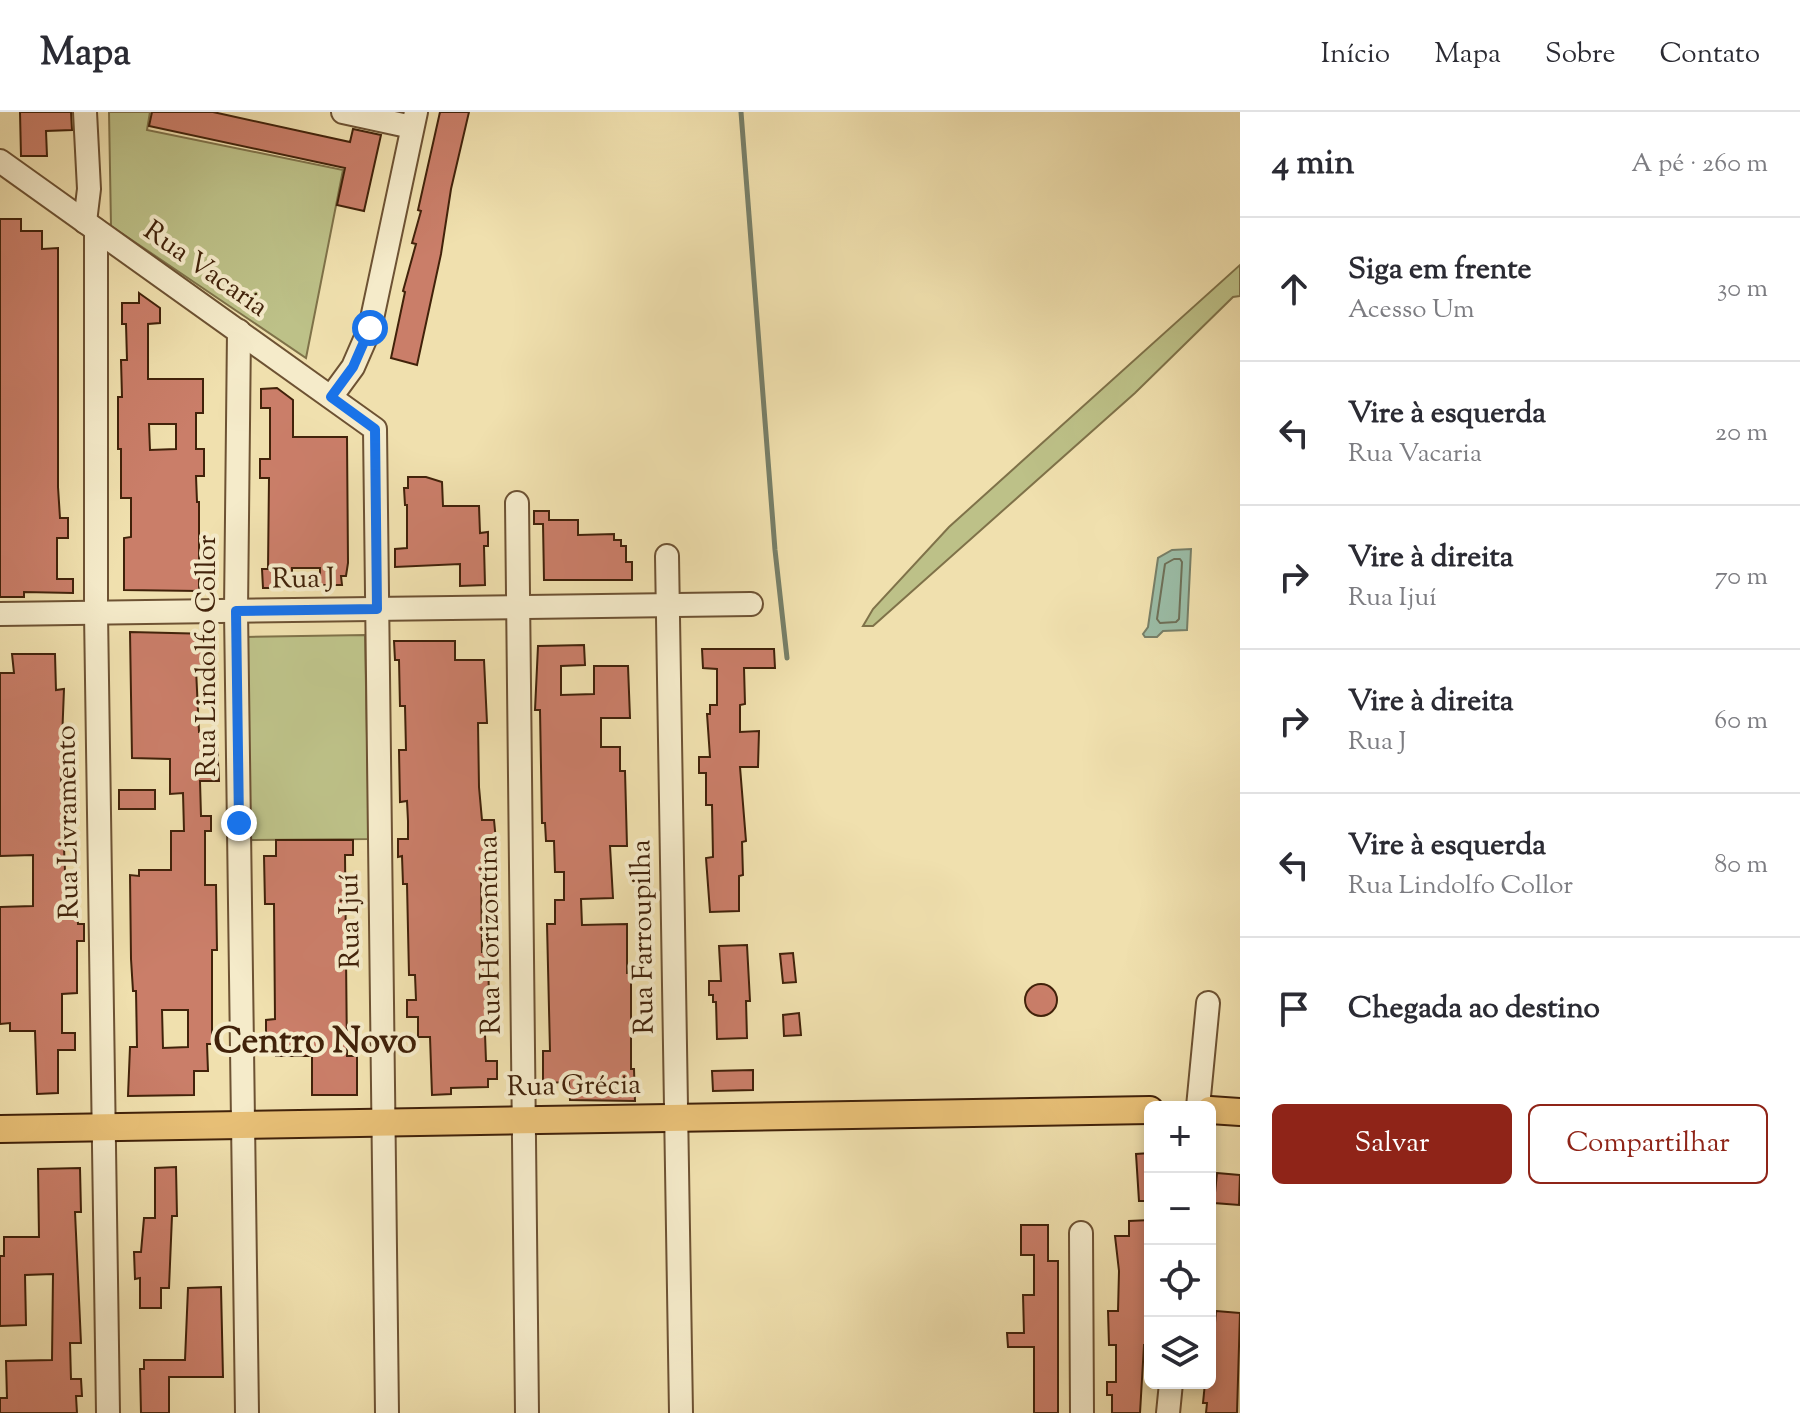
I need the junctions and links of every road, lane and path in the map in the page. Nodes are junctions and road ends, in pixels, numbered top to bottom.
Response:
1 (85, 112) edge
2 (343, 112) edge
3 (414, 120) edge
4 (0, 161) edge
5 (91, 226) junction
6 (239, 331) junction
7 (331, 397) junction
8 (375, 429) joint
9 (517, 503) dead end
10 (667, 556) dead end
11 (751, 604) dead end
12 (667, 605) junction
13 (517, 607) junction
14 (377, 609) junction
15 (236, 611) junction
16 (96, 613) junction
17 (0, 614) edge
18 (1208, 1003) dead end
19 (1199, 1101) edge
20 (1144, 1110) edge
21 (1216, 1110) edge
22 (1240, 1112) edge
23 (678, 1118) junction
24 (524, 1120) junction
25 (383, 1123) junction
26 (243, 1125) junction
27 (104, 1127) junction
28 (0, 1129) edge
29 (1081, 1233) dead end
30 (1170, 1389) edge
31 (108, 1413) edge
32 (247, 1413) edge
33 (387, 1413) edge
34 (527, 1413) edge
35 (681, 1413) edge
36 (1082, 1413) edge
37 (1168, 1413) edge

1 - 5 street, Rua Livramento
2 - 3 street
3 - 7 street
4 - 5 street, Rua Vacaria
5 - 6 street, Rua Vacaria
5 - 16 street, Rua Livramento
6 - 7 street, Rua Vacaria
6 - 15 street, Rua Lindolfo Collor
7 - 8 street, Rua Vacaria
8 - 14 street, Rua Ijuí
9 - 13 street, Rua Horizontina
10 - 12 street, Rua Farroupilha
11 - 12 street, Rua J
12 - 13 street, Rua J
12 - 23 street, Rua Farroupilha
13 - 14 street, Rua J
13 - 24 street, Rua Horizontina
14 - 15 street, Rua J
14 - 25 street, Rua Ijuí
15 - 16 street, Rua J
15 - 26 street, Rua Lindolfo Collor
16 - 17 street, Rua J
16 - 27 street, Rua Livramento
18 - 19 street
20 - 23 main road, Rua Grécia
21 - 22 main road
23 - 24 main road, Rua Grécia
23 - 35 street, Rua Farroupilha
24 - 25 main road, Rua Grécia
24 - 34 street, Rua Horizontina
25 - 26 main road, Rua Grécia
25 - 33 street, Rua Ijuí
26 - 27 main road, Rua Grécia
26 - 32 street, Rua Lindolfo Collor
27 - 28 main road, Rua Grécia
27 - 31 street, Rua Livramento
29 - 36 street
30 - 37 street

